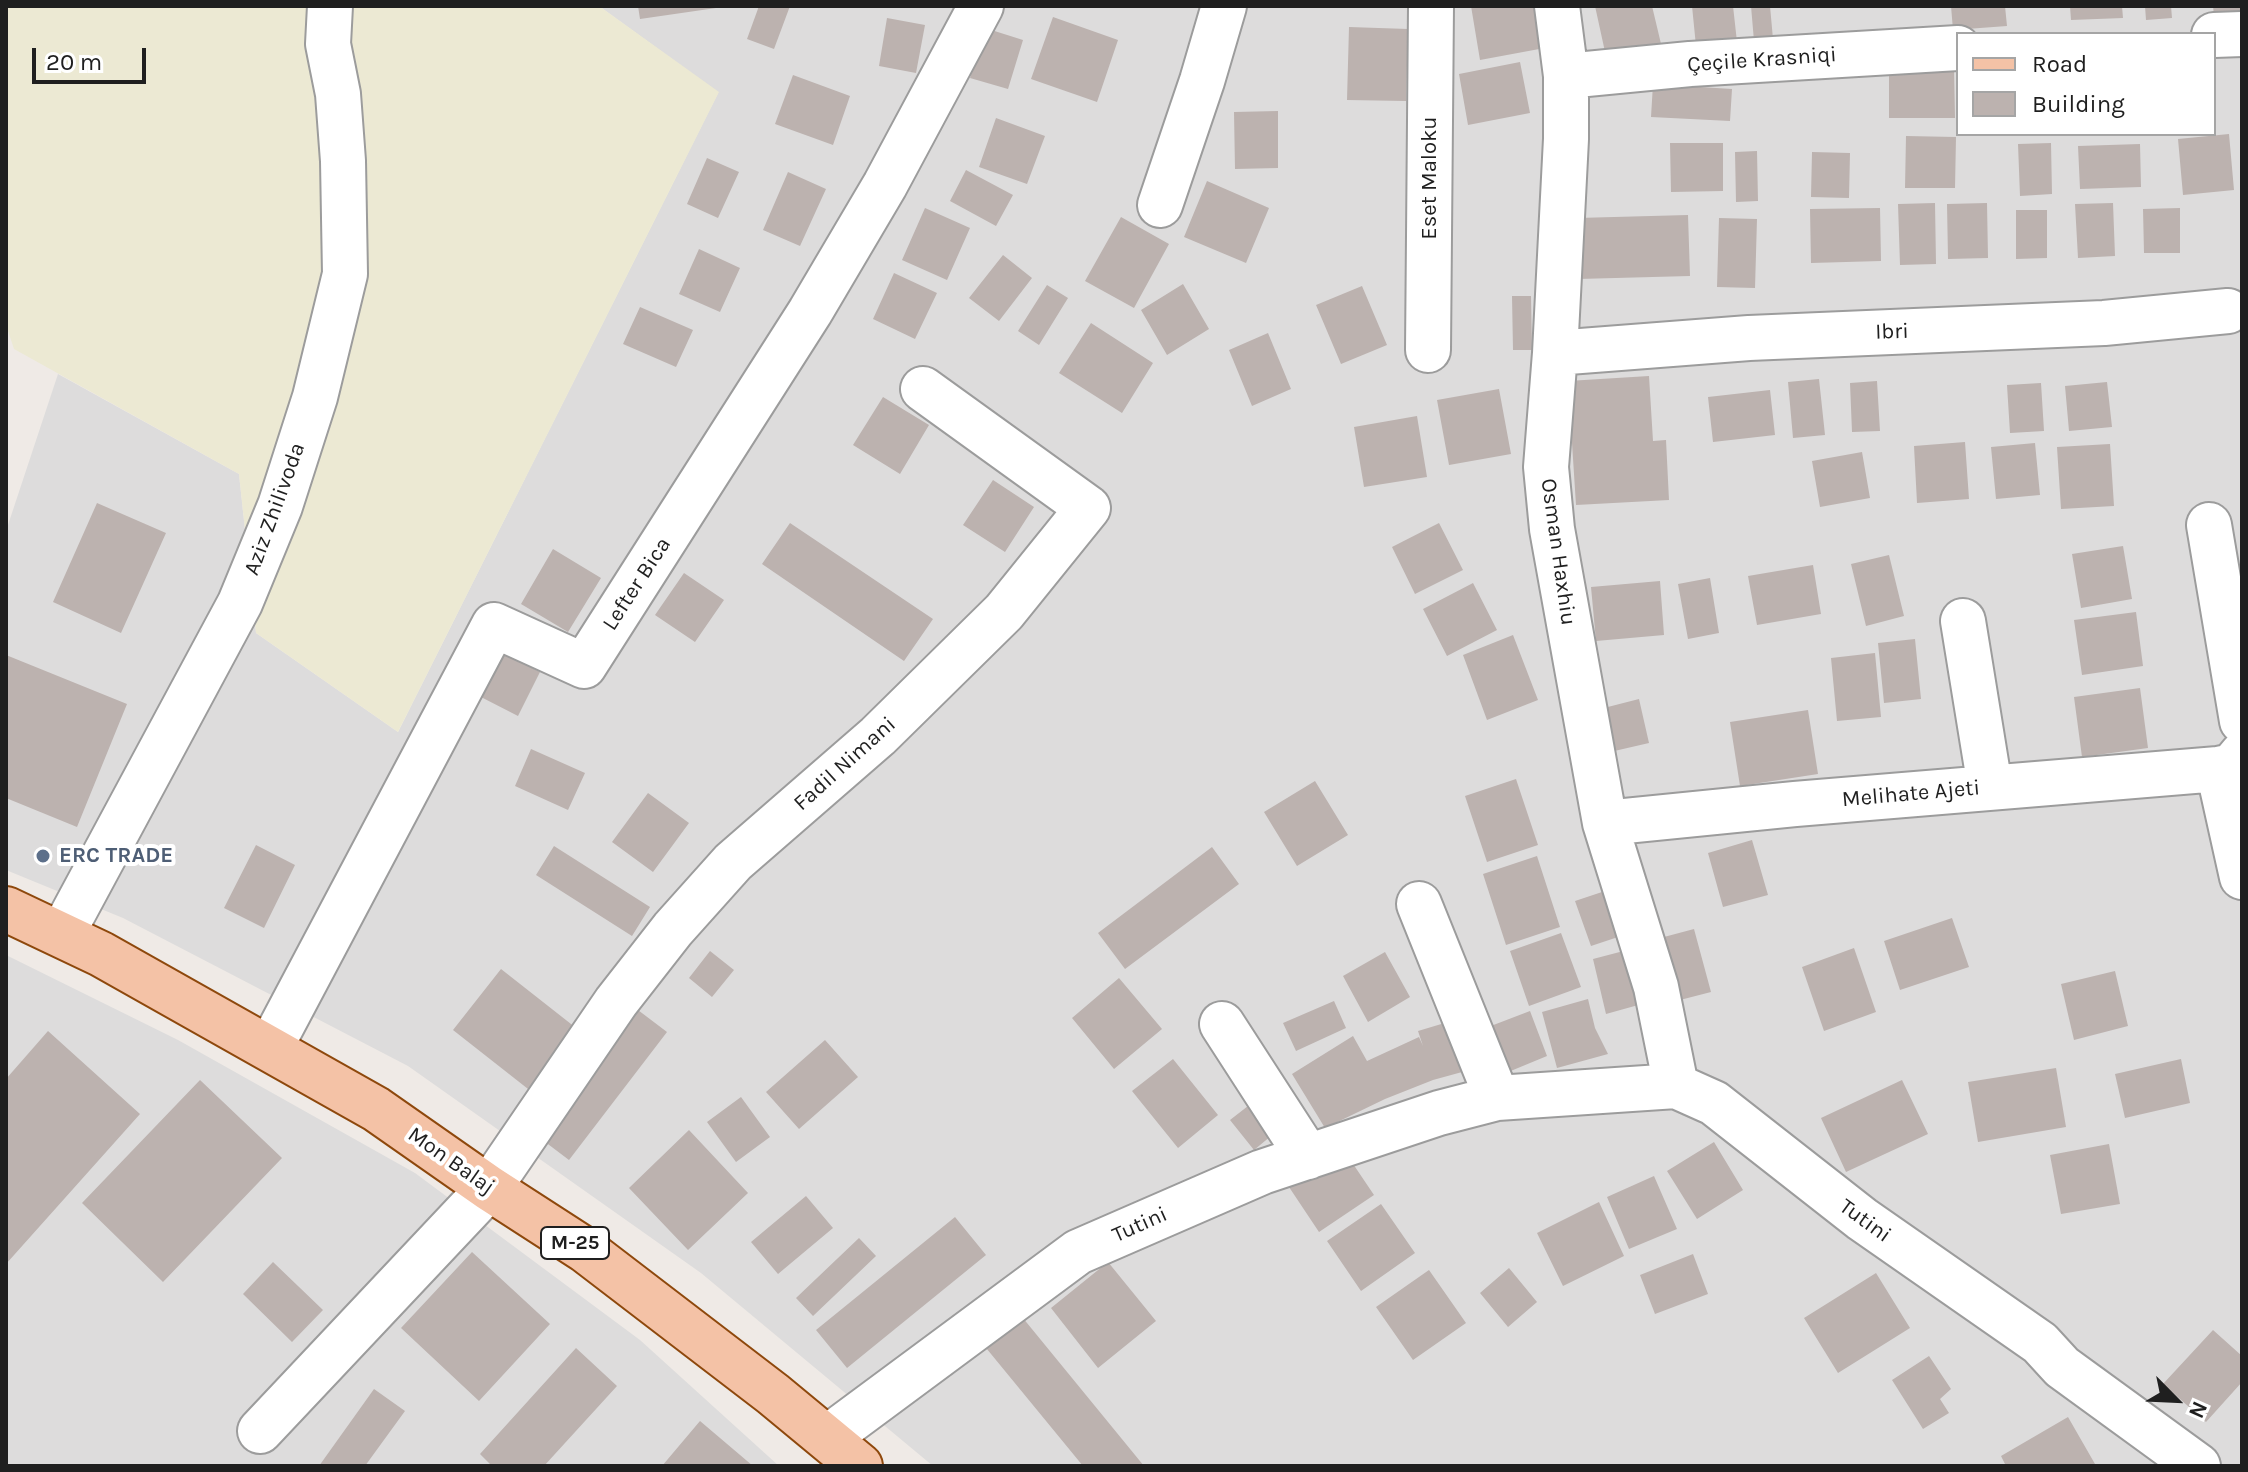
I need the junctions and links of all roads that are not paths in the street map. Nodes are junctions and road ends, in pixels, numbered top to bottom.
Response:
1 (306, 6) edge
2 (981, 6) edge
3 (1224, 6) edge
4 (1431, 6) edge
5 (1557, 6) edge
6 (329, 25) edge
7 (2242, 34) edge
8 (2216, 35) edge
9 (1956, 48) edge
10 (1566, 76) junction
11 (1160, 205) dead end
12 (2228, 311) dead end
13 (1428, 350) dead end
14 (1555, 353) junction
15 (923, 389) dead end
16 (2209, 525) dead end
17 (1963, 621) dead end
18 (2242, 721) edge
19 (2230, 762) edge
20 (1990, 787) junction
21 (1605, 823) junction
22 (2242, 877) edge
23 (1419, 904) dead end
24 (6, 909) edge
25 (62, 934) junction
26 (1222, 1024) dead end
27 (270, 1048) junction
28 (1676, 1086) junction
29 (1497, 1098) junction
30 (1308, 1157) junction
31 (489, 1188) junction
32 (260, 1431) dead end
33 (827, 1438) junction
34 (860, 1466) edge
35 (2198, 1466) edge

1 - 6 street, Aziz Zhilivoda
2 - 27 street, Lefter Bica
3 - 11 street
4 - 13 street, Eset Maloku
5 - 10 street, Osman Haxhiu
6 - 25 street, Aziz Zhilivoda
7 - 8 street
9 - 10 street, Çeçile Krasniqi
10 - 14 street, Osman Haxhiu
12 - 14 street, Ibri
14 - 21 street, Osman Haxhiu
15 - 31 street, Fadil Nimani
16 - 18 street
17 - 20 street
19 - 20 street, Melihate Ajeti
19 - 22 street, Melihate Ajeti
20 - 21 street, Melihate Ajeti
21 - 28 street, Osman Haxhiu
23 - 29 street
24 - 25 main road, Mon Balaj / M-25
25 - 27 main road, Mon Balaj / M-25
26 - 30 street
27 - 31 main road, Mon Balaj / M-25
28 - 29 street, Tutini
28 - 35 street, Tutini
29 - 30 street, Tutini
30 - 33 street, Tutini
31 - 32 street
31 - 33 main road, Mon Balaj / M-25
33 - 34 main road, Mon Balaj / M-25

